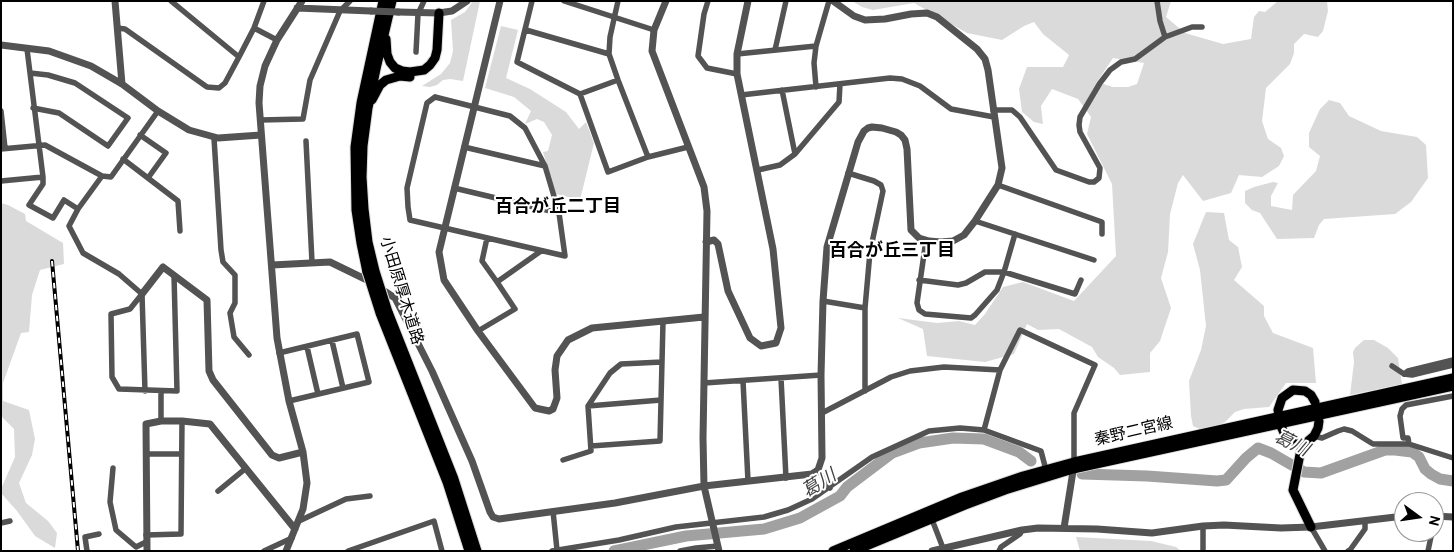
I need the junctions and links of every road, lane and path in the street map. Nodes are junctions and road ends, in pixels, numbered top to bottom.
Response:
1 (115, 1) edge
2 (171, 1) edge
3 (264, 1) edge
4 (302, 1) edge
5 (350, 1) edge
6 (383, 1) edge
7 (392, 1) edge
8 (424, 1) edge
9 (467, 1) edge
10 (500, 1) edge
11 (532, 1) edge
12 (564, 1) edge
13 (618, 1) edge
14 (666, 1) edge
15 (708, 1) edge
16 (748, 1) edge
17 (786, 1) edge
18 (831, 1) edge
19 (1157, 1) edge
20 (297, 8) junction
21 (340, 11) junction
22 (418, 14) junction
23 (439, 14) junction
24 (614, 16) junction
25 (387, 20) junction
26 (1202, 27) dead end
27 (118, 28) junction
28 (254, 28) junction
29 (526, 30) junction
30 (654, 30) junction
31 (1165, 37) junction
32 (277, 40) junction
33 (1, 45) edge
34 (816, 46) junction
35 (27, 49) junction
36 (775, 50) junction
37 (416, 52) dead end
38 (609, 54) junction
39 (737, 54) junction
40 (239, 58) junction
41 (30, 73) junction
42 (737, 74) junction
43 (618, 80) junction
44 (122, 84) junction
45 (840, 84) junction
46 (816, 87) junction
47 (782, 90) junction
48 (580, 94) junction
49 (741, 95) junction
50 (474, 106) junction
51 (33, 108) junction
52 (368, 108) junction
53 (1, 111) edge
54 (158, 111) junction
55 (994, 113) junction
56 (262, 120) junction
57 (140, 135) junction
58 (261, 135) junction
59 (214, 138) junction
60 (306, 141) dead end
61 (39, 144) junction
62 (464, 147) junction
63 (688, 147) junction
64 (3, 149) edge
65 (794, 154) junction
66 (648, 157) junction
67 (123, 159) junction
68 (544, 166) junction
69 (758, 170) junction
70 (848, 173) junction
71 (102, 176) junction
72 (43, 177) junction
73 (148, 178) junction
74 (1, 181) edge
75 (998, 185) junction
76 (454, 188) junction
77 (78, 209) junction
78 (558, 213) junction
79 (975, 222) junction
80 (444, 228) junction
81 (180, 231) dead end
82 (1015, 234) junction
83 (1102, 234) dead end
84 (487, 238) junction
85 (926, 240) junction
86 (706, 242) junction
87 (541, 251) junction
88 (1094, 260) dead end
89 (312, 262) junction
90 (272, 265) junction
91 (371, 272) junction
92 (1004, 272) junction
93 (174, 275) junction
94 (920, 280) junction
95 (1081, 280) dead end
96 (497, 282) junction
97 (142, 294) junction
98 (823, 301) junction
99 (865, 308) junction
100 (384, 313) junction
101 (704, 317) junction
102 (663, 322) junction
103 (478, 331) junction
104 (332, 341) junction
105 (307, 347) junction
106 (279, 354) junction
107 (249, 355) dead end
108 (1453, 360) edge
109 (662, 362) junction
110 (1453, 365) edge
111 (1392, 366) dead end
112 (1000, 370) junction
113 (1404, 374) junction
114 (821, 375) junction
115 (781, 378) junction
116 (1453, 378) edge
117 (743, 380) junction
118 (704, 383) junction
119 (1453, 386) edge
120 (343, 388) junction
121 (145, 391) junction
122 (161, 391) junction
123 (865, 391) junction
124 (318, 394) junction
125 (1453, 396) edge
126 (661, 400) junction
127 (289, 401) junction
128 (1315, 402) dead end
129 (588, 406) junction
130 (822, 413) junction
131 (1280, 420) junction
132 (161, 421) junction
133 (182, 421) junction
134 (1319, 421) dead end
135 (984, 430) junction
136 (1314, 436) junction
137 (1302, 444) junction
138 (1409, 444) junction
139 (591, 446) junction
140 (303, 452) junction
141 (146, 454) junction
142 (181, 454) junction
143 (1453, 458) edge
144 (563, 460) dead end
145 (1075, 466) junction
146 (113, 468) dead end
147 (246, 468) junction
148 (818, 470) junction
149 (1046, 470) junction
150 (786, 478) junction
151 (748, 481) junction
152 (704, 486) junction
153 (830, 488) junction
154 (218, 491) dead end
155 (370, 496) dead end
156 (553, 511) junction
157 (931, 514) junction
158 (1394, 517) edge
159 (10, 521) dead end
160 (299, 521) junction
161 (1364, 521) junction
162 (1, 523) edge
163 (712, 524) junction
164 (1203, 526) junction
165 (1311, 527) junction
166 (1064, 528) junction
167 (295, 529) junction
168 (1022, 530) junction
169 (99, 534) dead end
170 (146, 538) junction
171 (292, 538) junction
172 (717, 546) edge
173 (942, 548) junction
174 (555, 550) edge
175 (87, 551) edge
176 (146, 551) edge
177 (264, 551) edge
178 (286, 551) edge
179 (348, 551) edge
180 (442, 551) edge
181 (468, 551) edge
182 (476, 551) edge
183 (680, 551) edge
184 (833, 551) edge
185 (854, 551) edge
186 (932, 551) edge
187 (999, 551) edge
188 (1203, 551) edge
189 (1325, 551) edge
190 (1348, 551) edge

1 - 27 street
2 - 40 street
3 - 28 street
4 - 20 street
5 - 21 street
6 - 91 main road, 小田原厚木道路
7 - 25 main road, 小田原厚木道路
8 - 22 street
9 - 23 street
10 - 50 street
11 - 29 street
12 - 24 street
13 - 24 street
14 - 30 street
15 - 42 street
16 - 39 street
17 - 36 street
18 - 34 street
18 - 55 street
19 - 31 street
20 - 21 street
20 - 32 street
21 - 22 street, bridge
21 - 56 street
22 - 23 street
22 - 37 street
23 - 25 main road
23 - 52 main road
24 - 30 street
24 - 38 street
25 - 52 main road, 小田原厚木道路
26 - 31 street
27 - 40 street
27 - 44 street
28 - 32 street
28 - 40 street
29 - 38 street
29 - 48 street
30 - 63 street
31 - 55 street
32 - 56 street
33 - 35 street
34 - 36 street
34 - 46 street
35 - 41 street
35 - 44 street
36 - 39 street
38 - 43 street
39 - 42 street
41 - 51 street
41 - 51 street
42 - 49 street
43 - 48 street
43 - 66 street
44 - 54 street
45 - 46 street
45 - 55 street
45 - 65 street
46 - 47 street
47 - 49 street
47 - 65 street
48 - 66 street
49 - 69 street
50 - 62 street
50 - 68 street
50 - 80 street
51 - 61 street
52 - 91 main road, 小田原厚木道路
53 - 64 street
54 - 57 street
54 - 59 street
55 - 75 street
56 - 58 street
57 - 67 street
57 - 73 street
58 - 59 street
58 - 90 street
59 - 107 street
60 - 89 street
61 - 64 street
61 - 71 street
61 - 72 street
62 - 68 street
62 - 76 street
63 - 66 street
63 - 86 street
65 - 69 street
67 - 71 street
67 - 73 street
68 - 78 street
69 - 86 street
70 - 85 street
70 - 98 street
70 - 99 street
71 - 77 street
72 - 74 street
72 - 77 street
73 - 81 street
75 - 79 street
75 - 83 street
76 - 78 street
76 - 80 street
77 - 97 street
78 - 87 street
79 - 82 street
79 - 85 street
80 - 84 street
80 - 103 street
82 - 88 street
82 - 92 street
84 - 87 street
84 - 96 street
85 - 94 street
86 - 101 street
87 - 96 street
89 - 90 street
89 - 156 street
90 - 106 street
91 - 100 main road, 小田原厚木道路, bridge
92 - 94 street
92 - 94 street
92 - 95 street
93 - 97 street
93 - 122 street
93 - 140 street
96 - 103 street
97 - 121 street
97 - 121 street
98 - 99 street
98 - 114 street
99 - 123 street
100 - 181 main road, 小田原厚木道路
100 - 182 main road, 小田原厚木道路
101 - 102 street
101 - 118 street
102 - 103 street
102 - 109 street
104 - 105 street
104 - 120 street
104 - 120 street
105 - 106 street
105 - 124 street
106 - 127 street
108 - 113 street
109 - 126 street
109 - 129 street
110 - 113 street
111 - 113 street
112 - 123 street
112 - 135 street
112 - 145 street
114 - 115 street
114 - 130 street
115 - 117 street
115 - 150 street
116 - 131 main road, 秦野二宮線
117 - 118 street
117 - 151 street
118 - 152 street
119 - 131 main road, 秦野二宮線
120 - 124 street
121 - 122 street
122 - 132 street
123 - 130 street
124 - 127 street
125 - 138 street
126 - 129 street
126 - 139 street
127 - 140 street
128 - 131 main road
129 - 139 street
130 - 148 street
131 - 137 main road
131 - 145 main road, 秦野二宮線
131 - 145 main road, 秦野二宮線
132 - 133 street
132 - 141 street
133 - 142 street
133 - 147 street
134 - 136 main road
135 - 149 street
135 - 153 street
136 - 137 main road
136 - 138 street
137 - 165 main road
138 - 143 street
139 - 144 street
140 - 160 street
141 - 142 street
141 - 170 street
142 - 170 street
145 - 149 main road, 秦野二宮線
145 - 157 main road, 秦野二宮線
145 - 166 street
146 - 170 street
147 - 154 street
147 - 167 street
148 - 150 street
148 - 153 street
149 - 157 main road, 秦野二宮線
150 - 151 street
151 - 152 street
152 - 156 street
152 - 163 street
153 - 163 street
155 - 160 street
156 - 174 street
157 - 173 street
157 - 184 main road, 秦野二宮線
157 - 185 main road, 秦野二宮線
158 - 161 street
159 - 162 street
160 - 167 street
161 - 165 street
161 - 190 street
163 - 172 street
163 - 174 street
164 - 165 street
164 - 166 street
164 - 188 street
165 - 189 street
166 - 168 street
167 - 171 street
168 - 173 street
168 - 187 street
169 - 175 street
170 - 176 street
171 - 177 street
171 - 178 street
172 - 183 street
173 - 186 street
179 - 180 street

